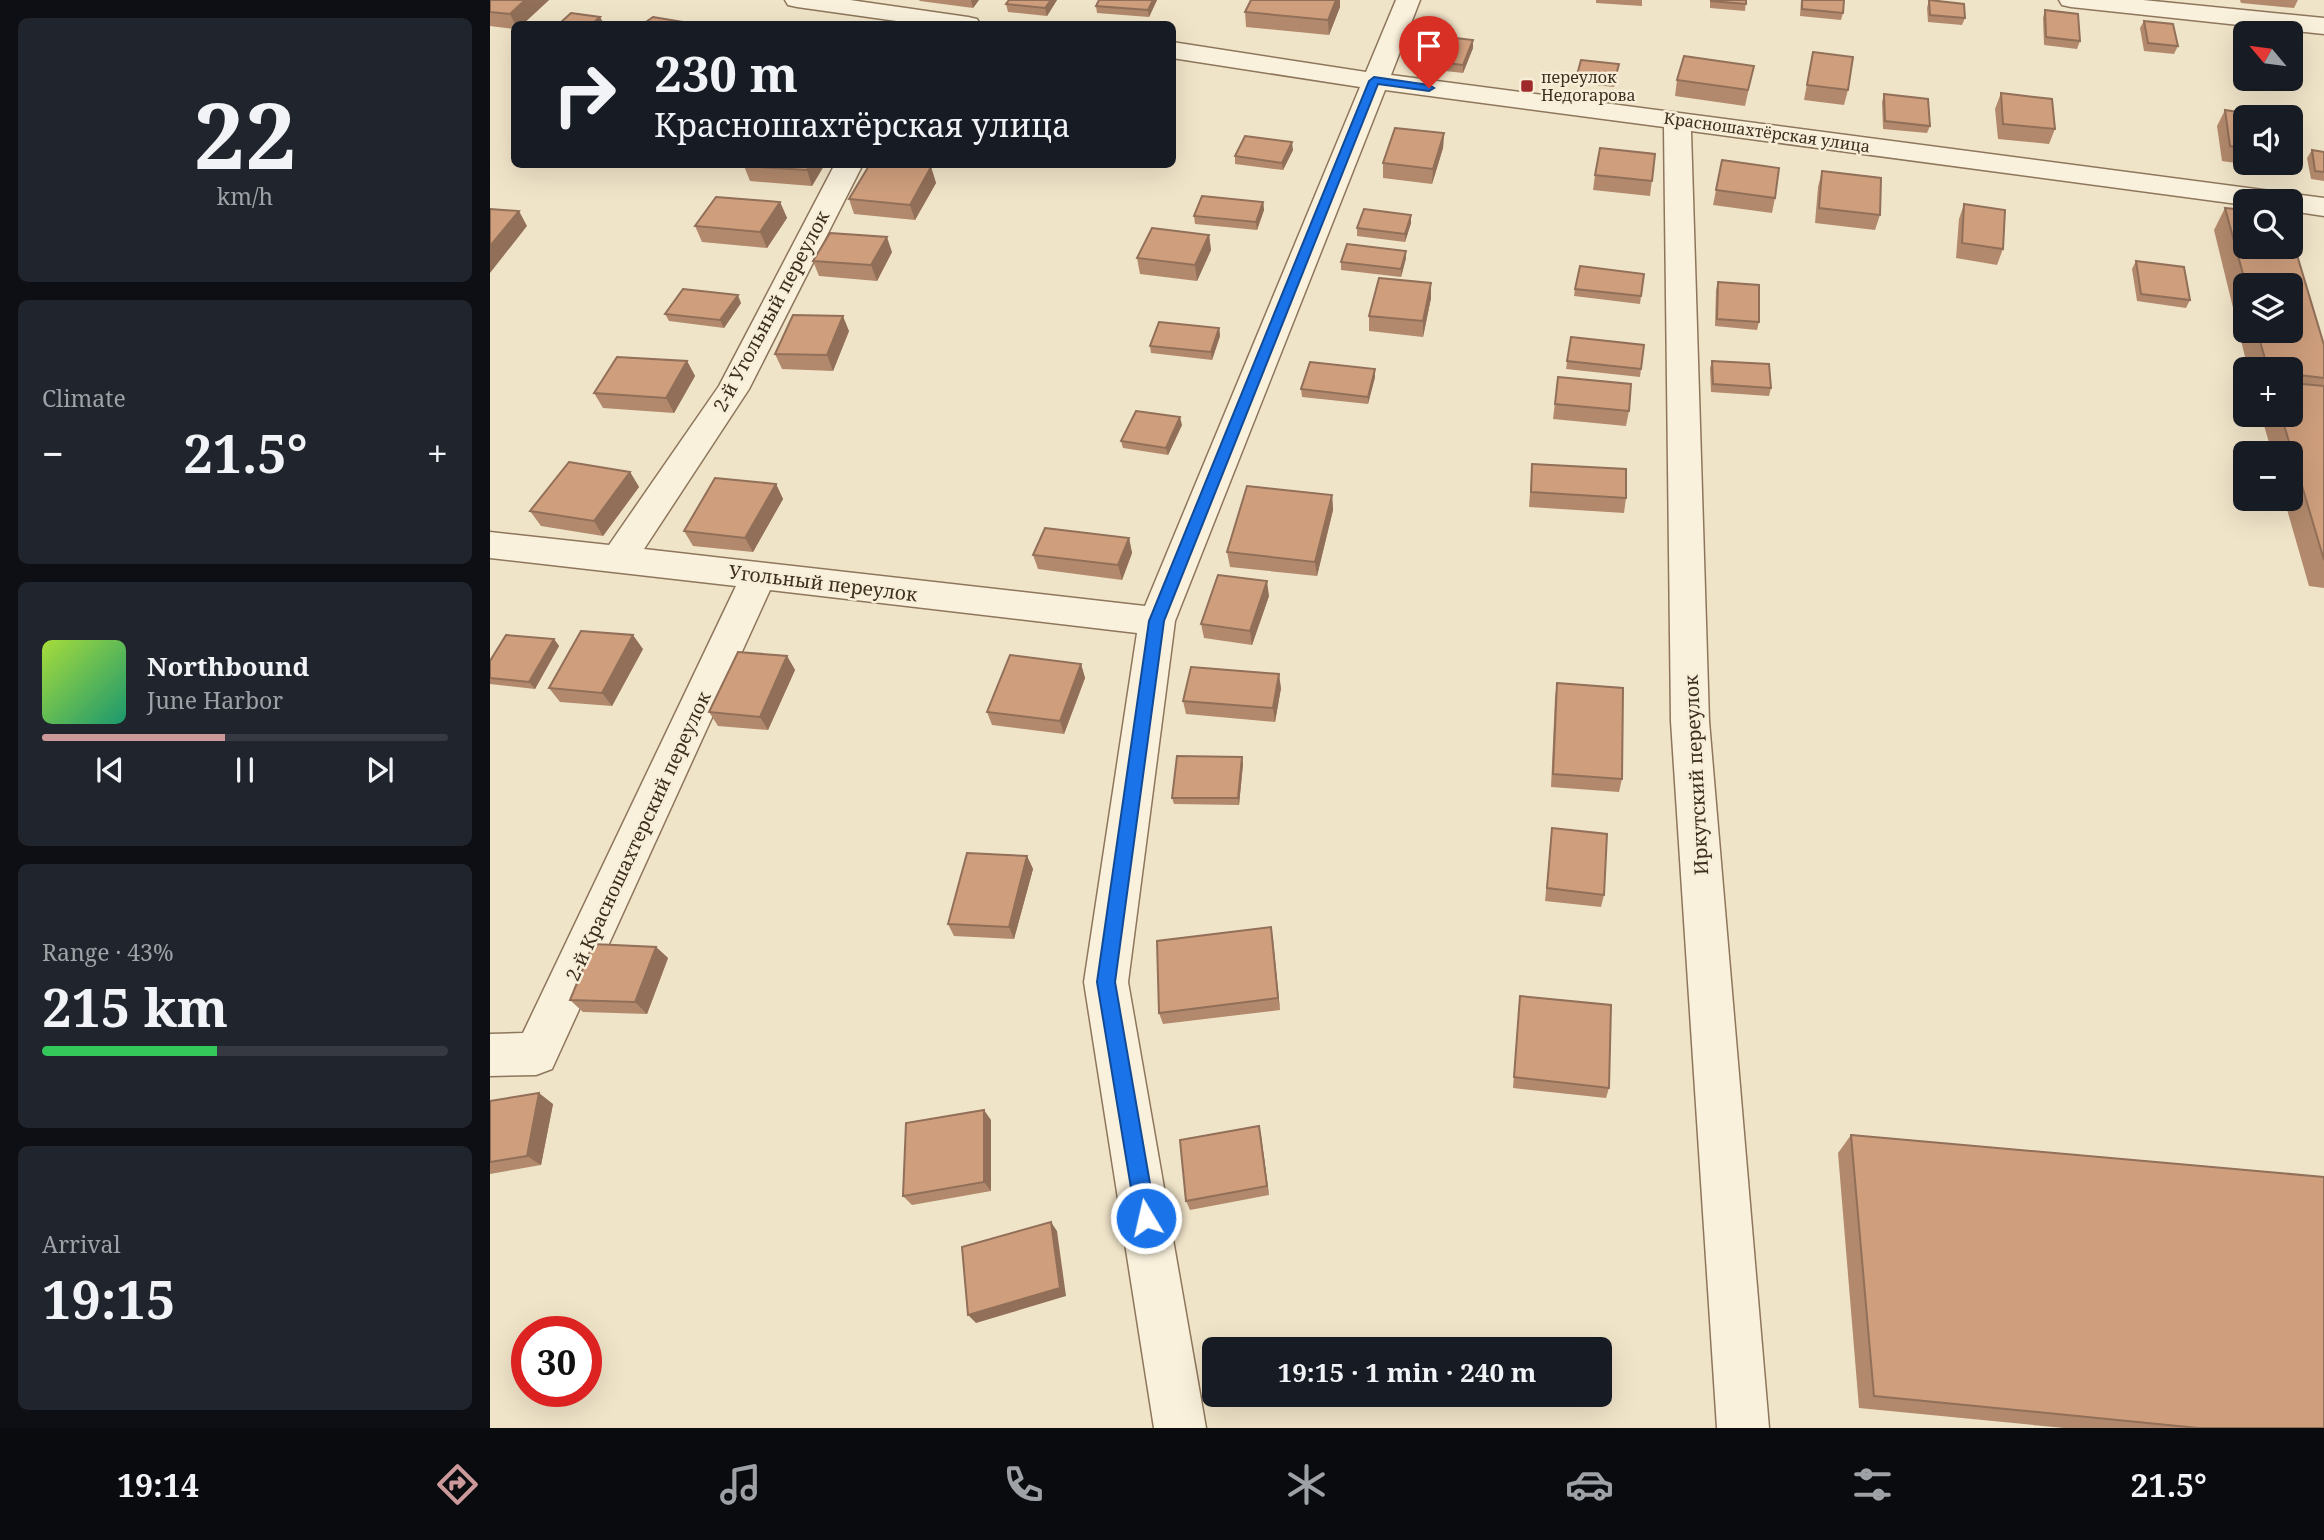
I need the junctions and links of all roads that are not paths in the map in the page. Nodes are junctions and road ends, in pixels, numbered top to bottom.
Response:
1 (797, 0) edge
2 (1408, 0) edge
3 (2071, 0) edge
4 (2322, 0) edge
5 (875, 6) edge
6 (2324, 6) edge
7 (942, 21) edge
8 (2324, 26) edge
9 (1176, 51) edge
10 (1374, 81) junction
11 (1677, 120) junction
12 (847, 168) edge
13 (2233, 195) edge
14 (2303, 204) edge
15 (2324, 207) edge
16 (490, 545) edge
17 (618, 559) junction
18 (759, 576) junction
19 (1157, 621) junction
20 (490, 1055) edge
21 (1180, 1428) edge
22 (1743, 1428) edge

1 - 5 street
2 - 10 street
3 - 8 street
4 - 6 street
5 - 7 street
9 - 10 street, Красношахтёрская улица
10 - 11 street, Красношахтёрская улица
10 - 19 street
11 - 13 street, Красношахтёрская улица
11 - 22 street, Иркутский переулок
12 - 17 street, 2-й Угольный переулок
14 - 15 street
16 - 17 street, Угольный переулок
17 - 18 street, Угольный переулок
18 - 19 street, Угольный переулок
18 - 20 street, 2-й Красношахтерский переулок
19 - 21 street

